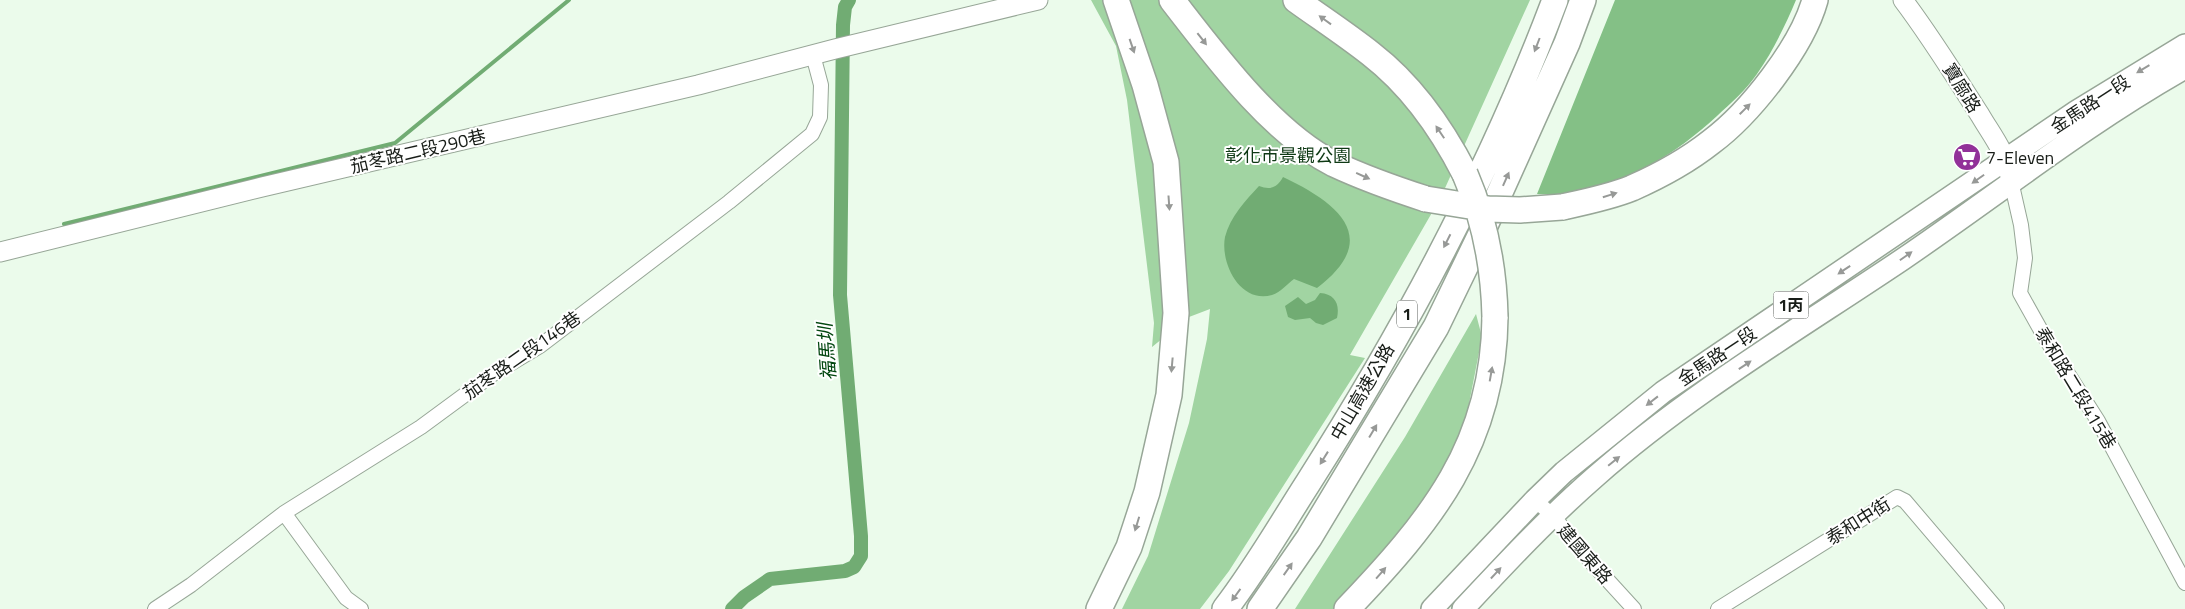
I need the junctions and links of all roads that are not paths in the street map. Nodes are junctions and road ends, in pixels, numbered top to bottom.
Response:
1 (1038, 0) edge
2 (1116, 0) edge
3 (1172, 0) edge
4 (1296, 0) edge
5 (1555, 0) edge
6 (1583, 0) edge
7 (1815, 0) edge
8 (1902, 0) edge
9 (2185, 45) edge
10 (813, 55) junction
11 (2185, 68) edge
12 (2007, 159) junction
13 (2011, 181) junction
14 (0, 252) edge
15 (1535, 500) junction
16 (284, 513) junction
17 (1553, 516) junction
18 (2185, 583) edge
19 (155, 609) edge
20 (361, 609) edge
21 (1099, 609) edge
22 (1226, 609) edge
23 (1260, 609) edge
24 (1347, 609) edge
25 (1432, 609) edge
26 (1463, 609) edge
27 (1634, 609) edge
28 (1718, 609) edge
29 (1996, 609) edge

1 - 10 street, 茄苳路二段290巷
2 -> 21 highway
3 -> 7 highway, bridge
24 -> 4 highway, bridge
5 -> 22 highway, 中山高速公路 / 1, bridge
23 -> 6 highway, 中山高速公路 / 1, bridge
8 - 12 street, 寶廍路
9 -> 12 main road, 金馬路一段 / 1丙
10 - 14 street, 茄苳路二段290巷
10 - 16 street, 茄苳路二段146巷
11 - 13 main road, 金馬路一段 / 1丙
12 - 13 street, 寶廍路
12 -> 15 main road, 金馬路一段 / 1丙
17 -> 13 main road, 金馬路一段 / 1丙
13 - 18 street, 泰和路二段415巷
15 - 17 street, 建國東路
15 - 25 main road, 金馬路一段 / 1丙
16 - 19 street, 茄苳路二段146巷
16 - 20 street
26 -> 17 main road, 金馬路一段 / 1丙
17 - 27 street, 建國東路
28 - 29 street, 泰和中街

